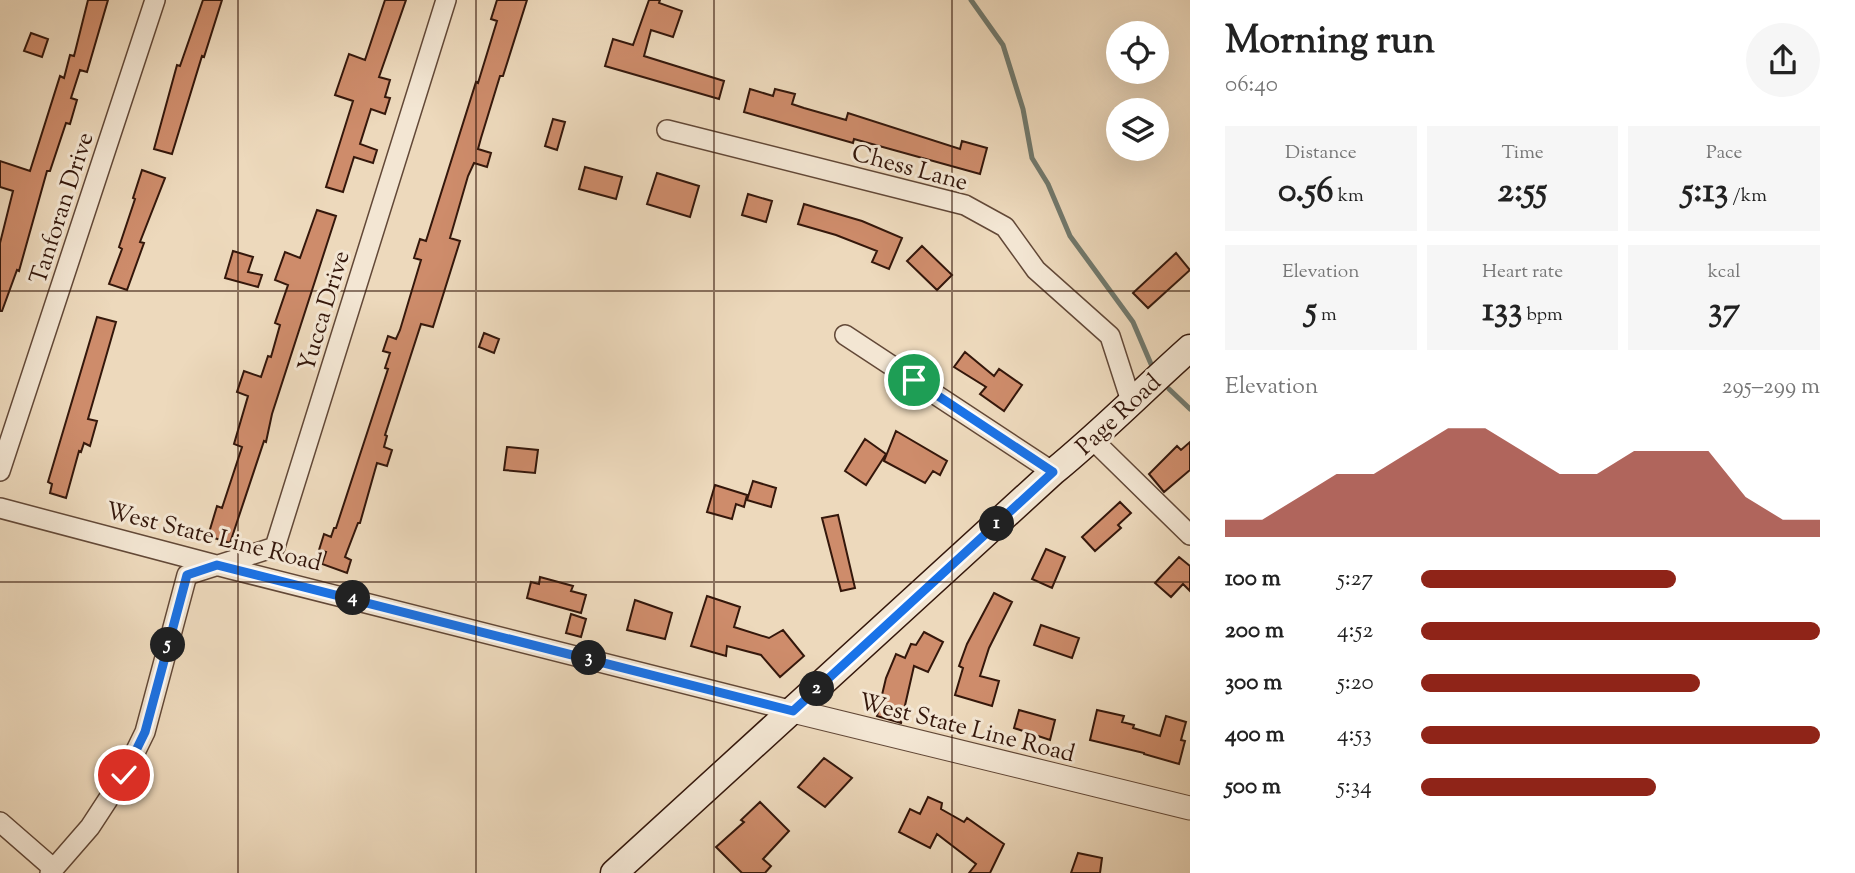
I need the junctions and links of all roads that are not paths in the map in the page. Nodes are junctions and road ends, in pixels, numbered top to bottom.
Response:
1 (155, 0) edge
2 (446, 0) edge
3 (667, 130) dead end
4 (845, 335) dead end
5 (1190, 348) edge
6 (1131, 401) junction
7 (1093, 440) junction
8 (0, 471) edge
9 (1053, 472) junction
10 (0, 508) edge
11 (1190, 535) edge
12 (217, 565) junction
13 (793, 711) junction
14 (1190, 808) edge
15 (0, 822) edge
16 (52, 871) edge
17 (614, 873) edge

1 - 8 street, Tanforan Drive
2 - 12 street, Yucca Drive
3 - 6 street, Chess Lane
4 - 9 street
5 - 6 main road, Page Road
6 - 7 main road, Page Road
7 - 9 main road, Page Road
7 - 11 street
9 - 13 main road, Page Road
10 - 12 street, West State Line Road
12 - 13 street, West State Line Road
12 - 16 street, Yucca Drive
13 - 14 street, West State Line Road
13 - 17 main road, Page Road
15 - 16 street

